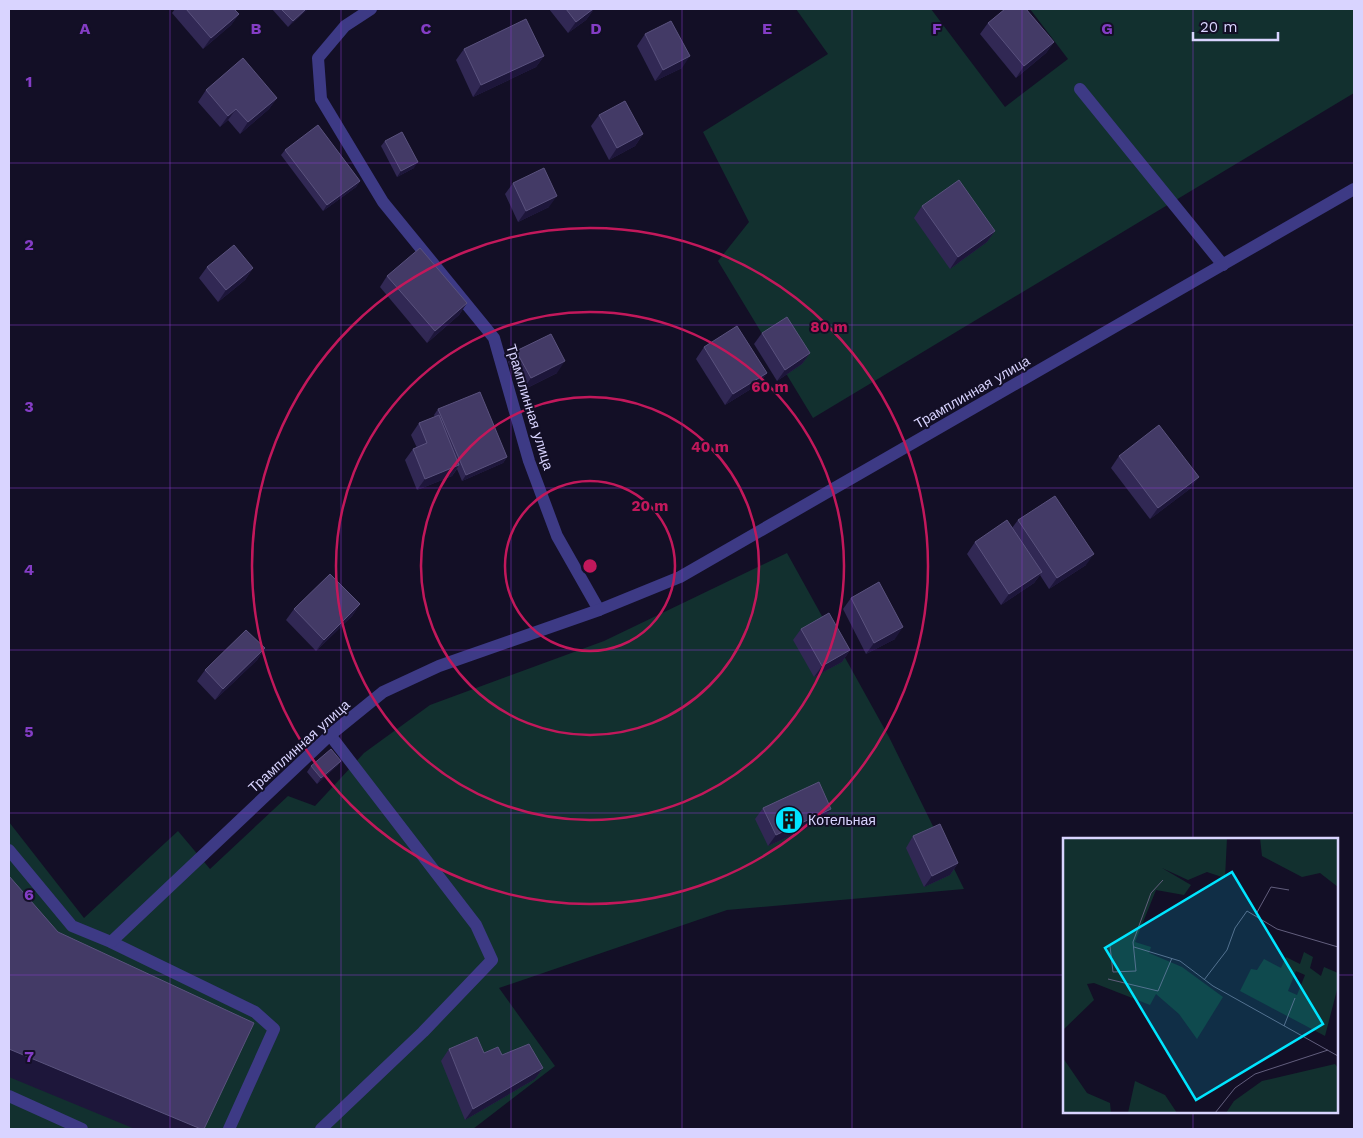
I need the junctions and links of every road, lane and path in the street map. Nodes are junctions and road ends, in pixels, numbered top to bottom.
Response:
1 (369, 9) edge
2 (1080, 89) dead end
3 (1354, 189) edge
4 (1223, 265) junction
5 (599, 610) junction
6 (330, 735) junction
7 (9, 850) edge
8 (111, 942) junction
9 (9, 1096) edge
10 (82, 1129) edge
11 (229, 1129) edge
12 (321, 1129) edge

1 - 5 street, Трамплинная улица
2 - 4 street
3 - 4 street, Трамплинная улица
4 - 5 street, Трамплинная улица
5 - 6 street, Трамплинная улица
6 - 8 street, Трамплинная улица
6 - 12 street
7 - 8 street
8 - 11 street
9 - 10 street

